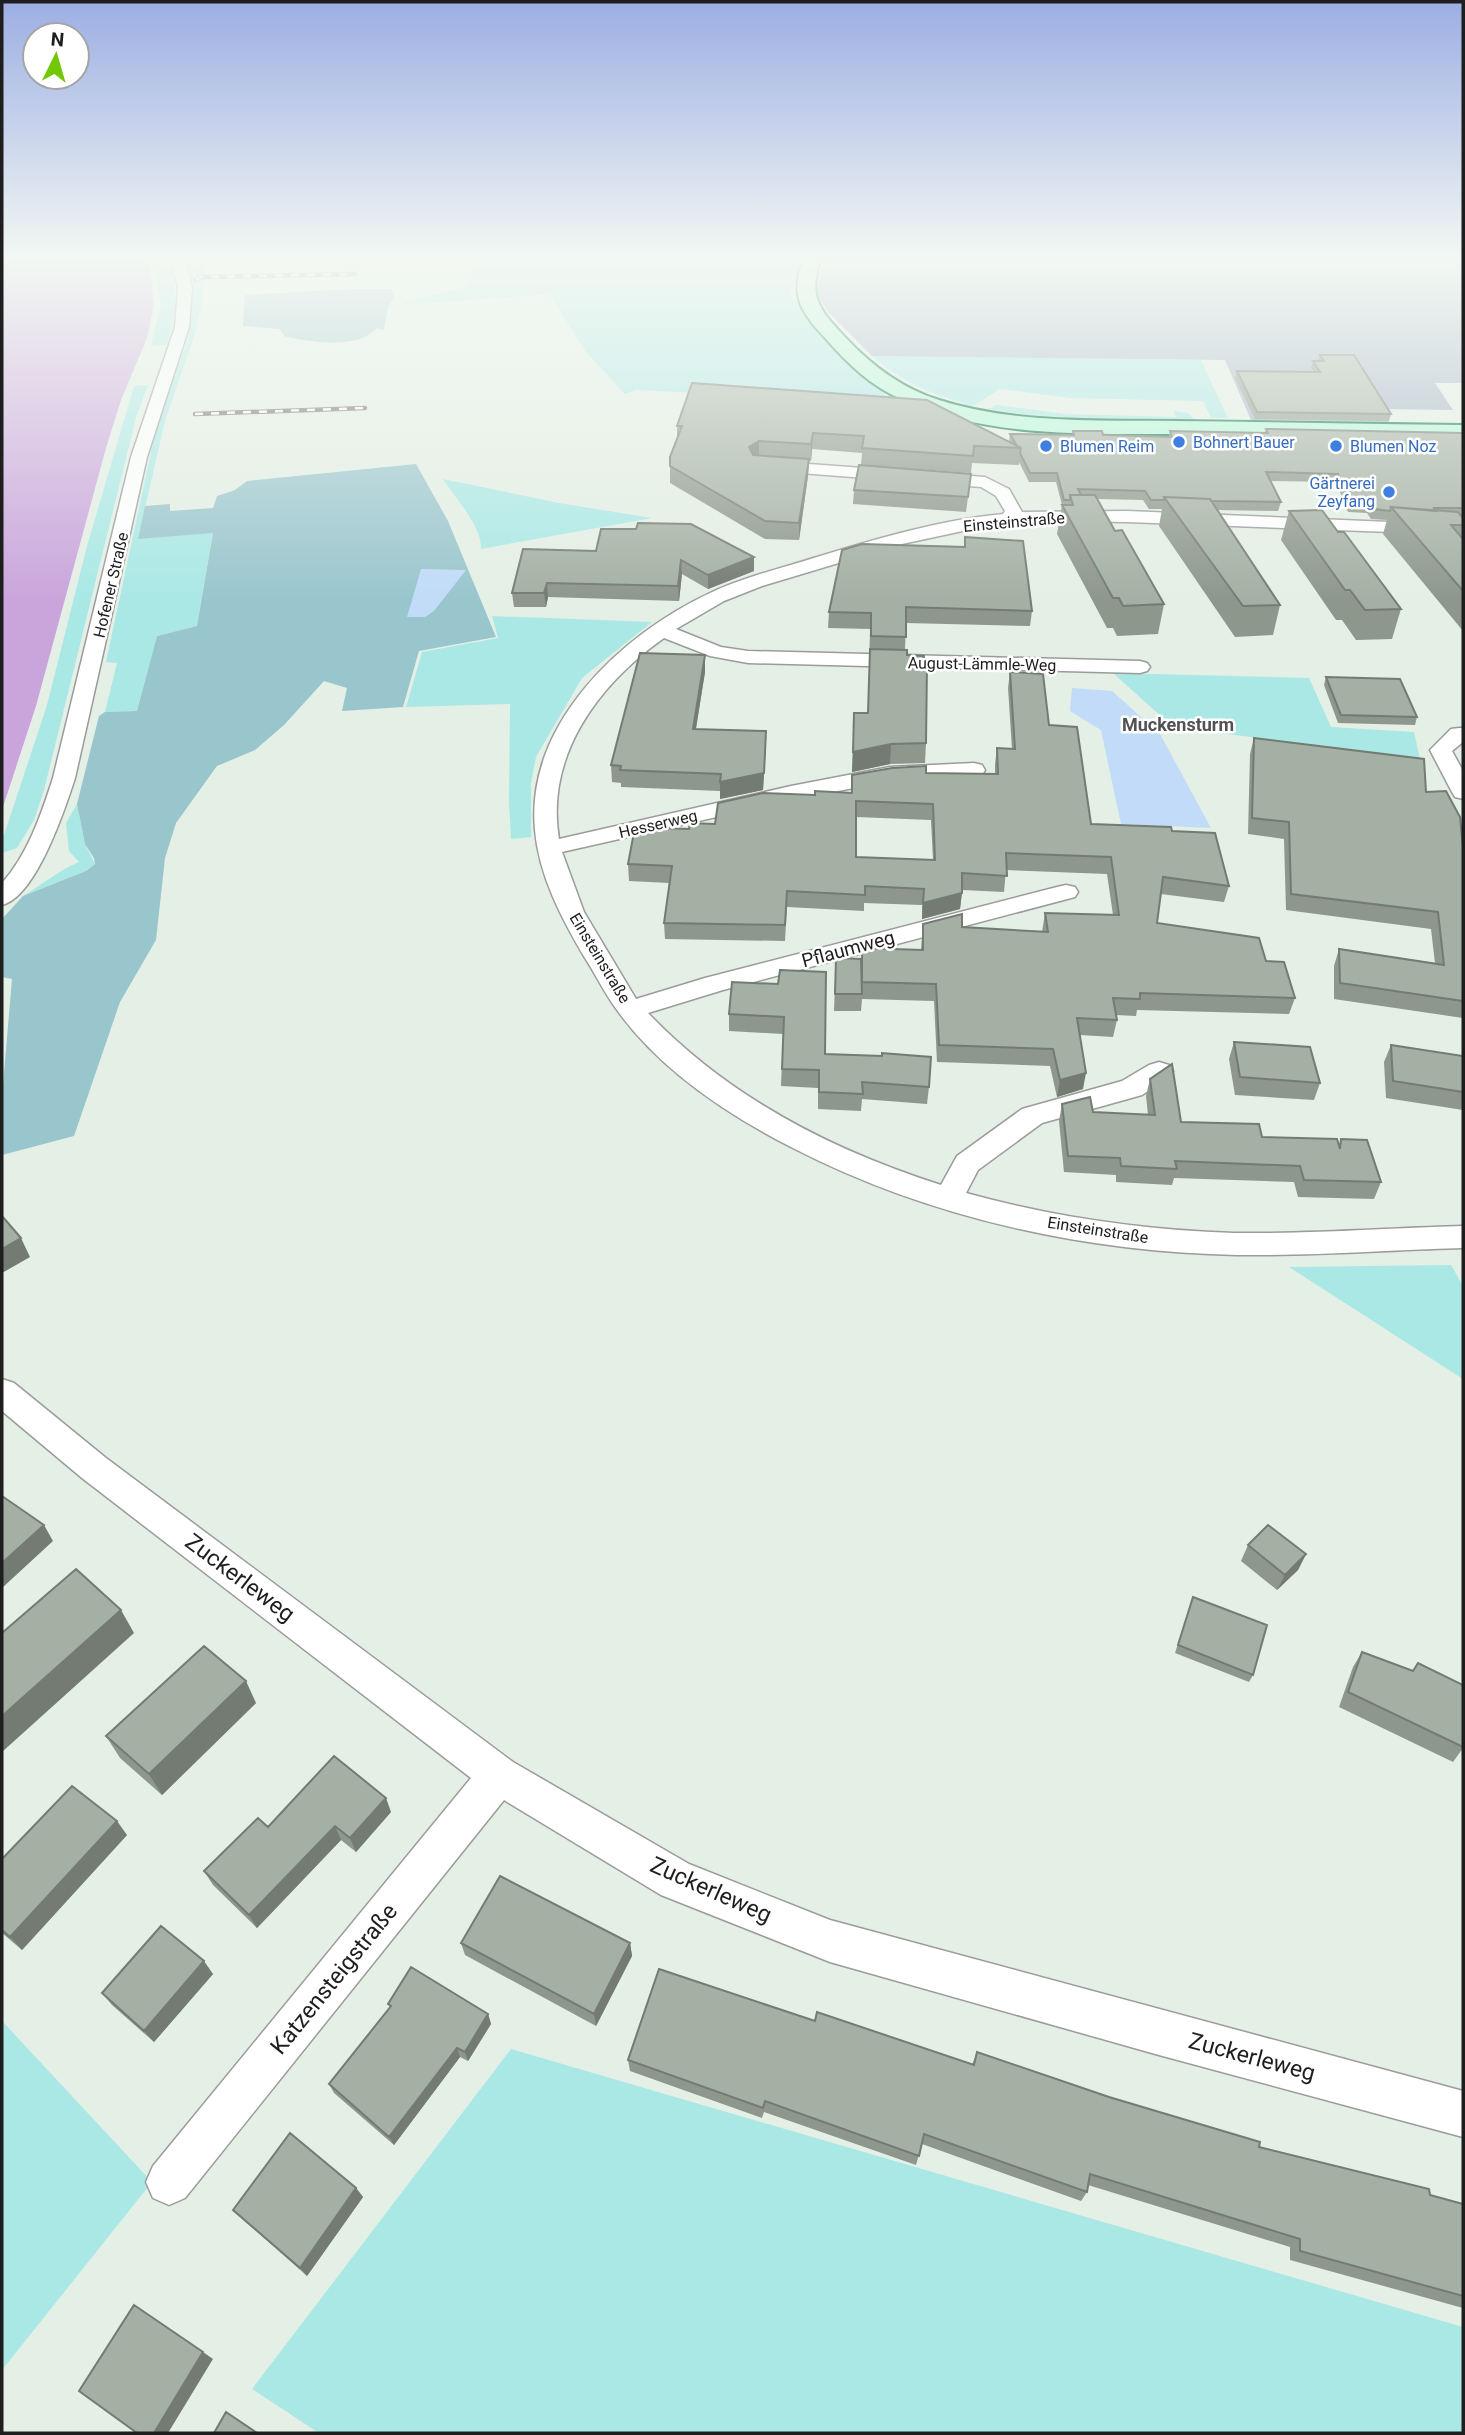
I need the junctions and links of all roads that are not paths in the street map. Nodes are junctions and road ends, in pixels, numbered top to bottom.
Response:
1 (167, 375) edge
2 (873, 375) edge
3 (1463, 431) edge
4 (759, 465) edge
5 (1009, 520) junction
6 (1463, 533) edge
7 (661, 631) junction
8 (1140, 667) dead end
9 (1463, 734) edge
10 (974, 770) dead end
11 (1463, 792) edge
12 (550, 847) junction
13 (1066, 892) dead end
14 (2, 898) edge
15 (630, 1010) junction
16 (1158, 1071) edge
17 (948, 1199) junction
18 (1463, 1237) edge
19 (2, 1392) edge
20 (499, 1775) junction
21 (1463, 2114) edge
22 (169, 2182) dead end

1 - 14 street, Hofener Straße
2 - 3 street
4 - 5 street
5 - 6 street, Einsteinstraße
5 - 7 street, Einsteinstraße
7 - 8 street, August-Lämmle-Weg
7 - 12 street, Einsteinstraße
9 - 11 street
10 - 12 street, Hesserweg
12 - 15 street, Einsteinstraße
13 - 15 street, Pflaumweg
15 - 17 street, Einsteinstraße
16 - 17 street
17 - 18 street, Einsteinstraße
19 - 20 street, Zuckerleweg
20 - 21 street, Zuckerleweg
20 - 22 street, Katzensteigstraße

